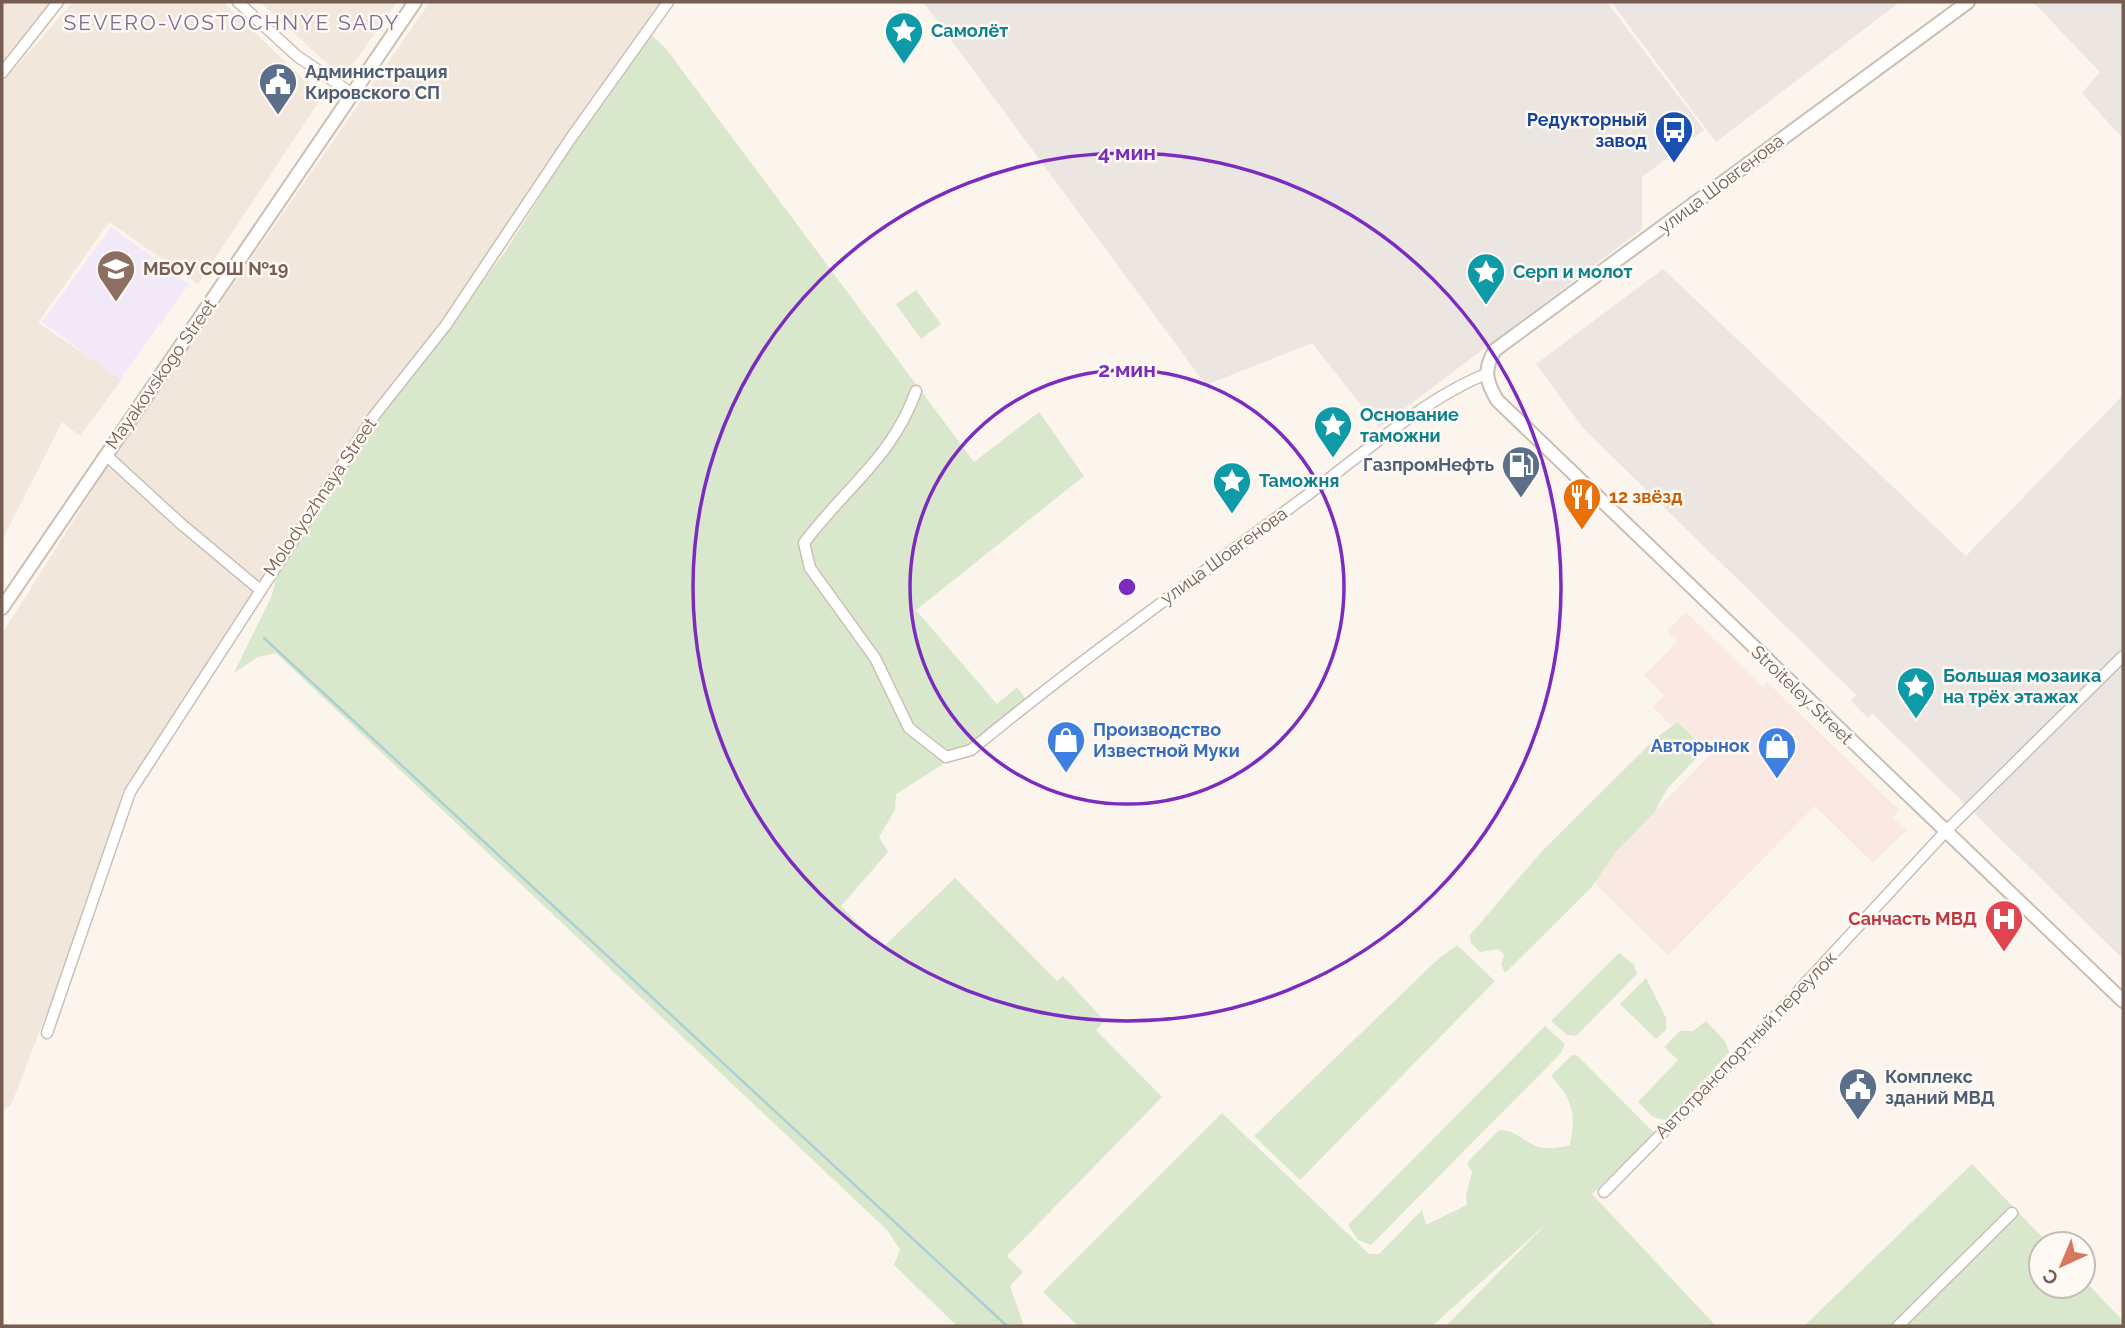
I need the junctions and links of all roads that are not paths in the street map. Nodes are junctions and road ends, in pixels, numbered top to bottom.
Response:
1 (58, 2) edge
2 (239, 2) edge
3 (415, 2) edge
4 (668, 2) edge
5 (1968, 2) edge
6 (2, 73) edge
7 (354, 95) junction
8 (1487, 379) junction
9 (916, 391) dead end
10 (106, 455) junction
11 (259, 589) junction
12 (2, 608) edge
13 (2123, 656) edge
14 (1946, 831) junction
15 (2123, 1001) edge
16 (47, 1033) dead end
17 (1604, 1192) dead end
18 (2012, 1213) dead end
19 (1898, 1326) edge

1 - 6 street
2 - 7 street
3 - 7 street, Mayakovskogo Street
4 - 11 street, Molodyozhnaya Street
5 - 8 street, улица Шовгенова
7 - 10 street, Mayakovskogo Street
8 - 9 street, улица Шовгенова
8 - 14 street, Stroiteley Street
10 - 11 street
10 - 12 street, Mayakovskogo Street
11 - 16 street, Molodyozhnaya Street
13 - 14 street, Автотранспортный переулок
14 - 15 street, Stroiteley Street
14 - 17 street, Автотранспортный переулок
18 - 19 street

